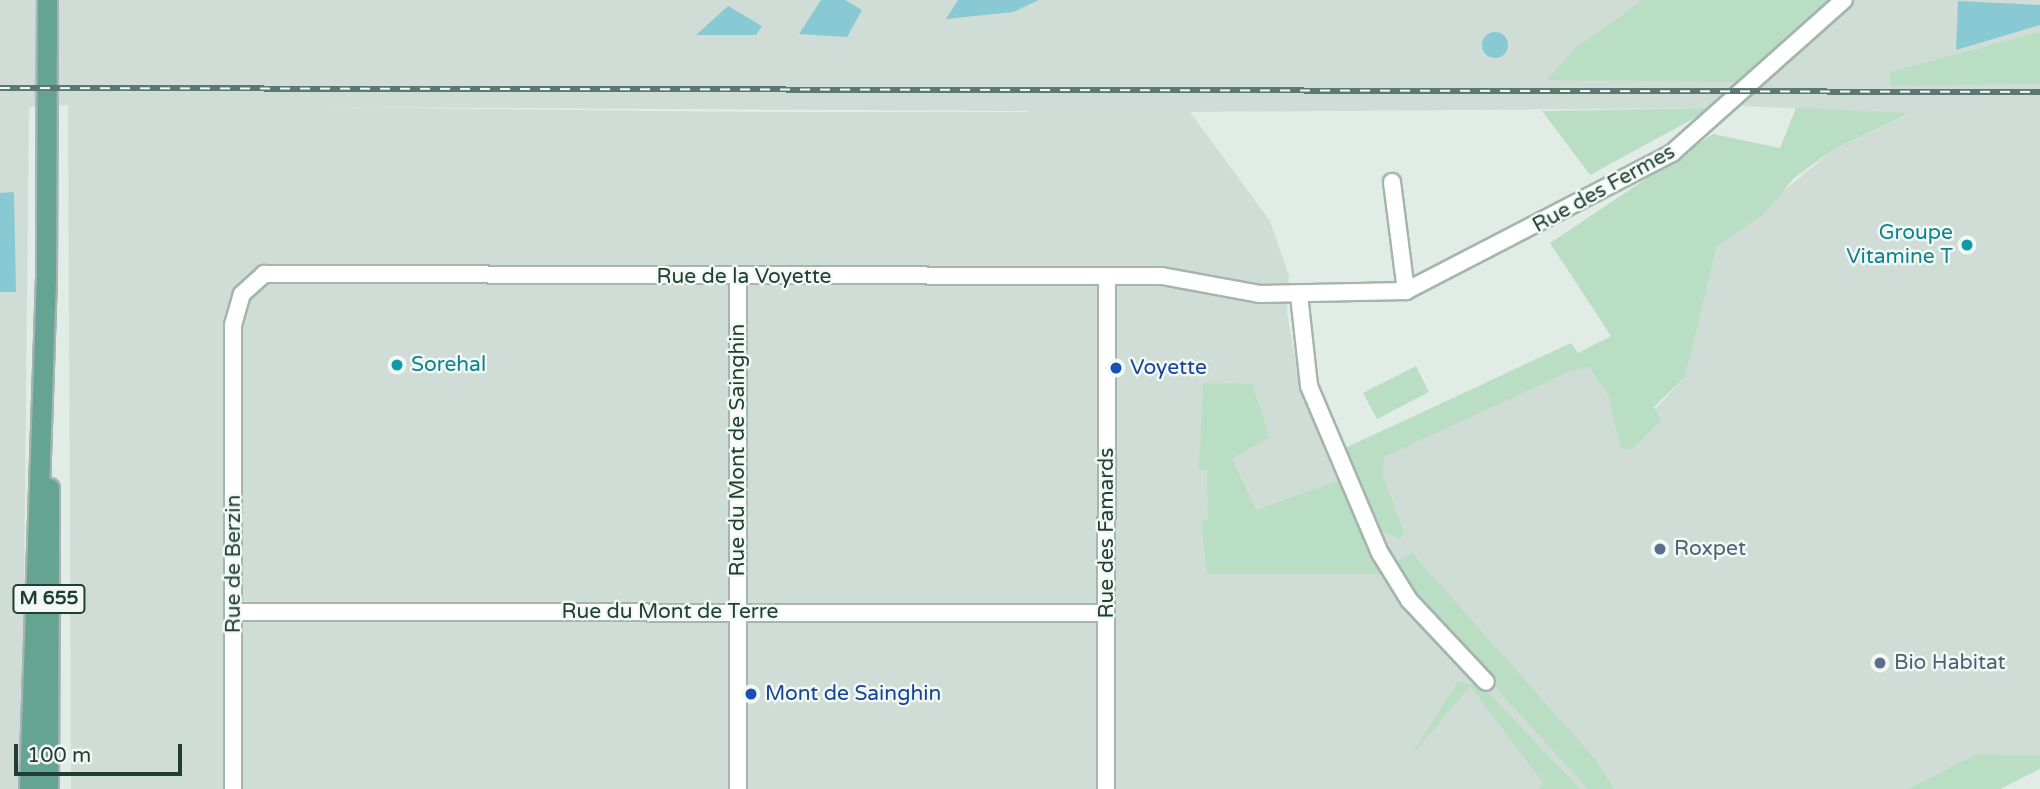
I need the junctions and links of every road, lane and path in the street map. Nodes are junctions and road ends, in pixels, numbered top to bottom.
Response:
1 (47, 0) edge
2 (1844, 0) edge
3 (1392, 182) dead end
4 (1108, 276) junction
5 (46, 277) junction
6 (738, 278) junction
7 (1406, 291) junction
8 (1298, 295) junction
9 (233, 339) joint
10 (234, 612) junction
11 (738, 612) junction
12 (1106, 613) junction
13 (1486, 682) dead end
14 (29, 789) edge
15 (48, 789) edge
16 (233, 789) edge
17 (738, 789) edge
18 (1106, 789) edge

1 - 5 main road, M 655
2 - 7 street, Rue des Fermes
3 - 7 street
4 - 6 street, Rue de la Voyette
4 - 8 street, Rue de la Voyette
4 - 12 street, Rue des Famards
5 - 14 main road, M 655
5 - 15 main road, M 655
6 - 9 street, Rue de la Voyette
6 - 11 street, Rue du Mont de Sainghin
7 - 8 street, Rue des Fermes
8 - 13 street
9 - 10 street, Rue de Berzin
10 - 11 street, Rue du Mont de Terre
10 - 16 street, Rue de Berzin
11 - 12 street, Rue du Mont de Terre
11 - 17 street, Rue du Mont de Sainghin
12 - 18 street, Rue des Famards

